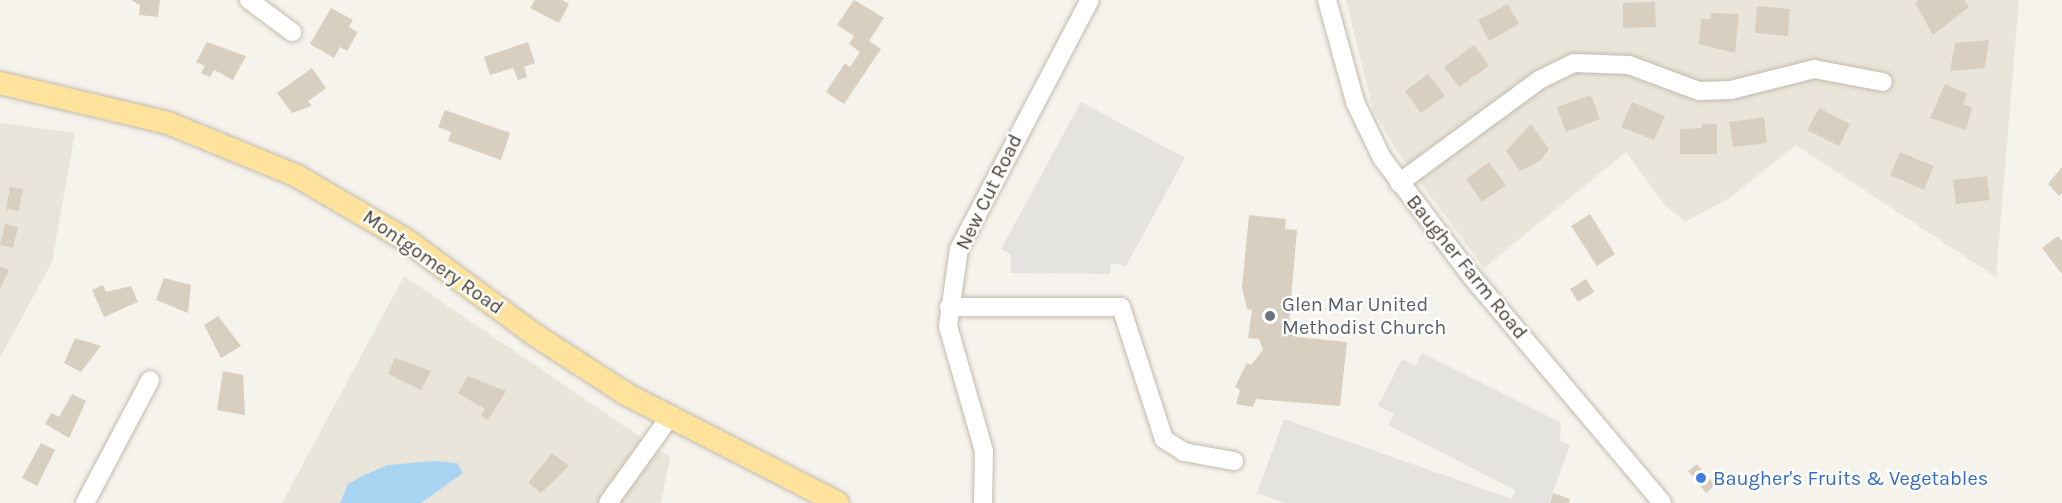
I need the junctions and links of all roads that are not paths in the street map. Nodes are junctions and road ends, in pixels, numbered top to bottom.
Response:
1 (249, 0) edge
2 (1090, 0) edge
3 (1327, 0) edge
4 (292, 32) dead end
5 (1883, 82) dead end
6 (0, 83) edge
7 (1400, 183) junction
8 (949, 307) junction
9 (150, 380) dead end
10 (669, 418) junction
11 (1234, 462) dead end
12 (85, 503) edge
13 (608, 503) edge
14 (838, 503) edge
15 (983, 503) edge
16 (1662, 503) edge

1 - 4 street
2 - 8 street, New Cut Road
3 - 7 street, Baugher Farm Road
5 - 7 street
6 - 10 main road, Montgomery Road
7 - 16 street, Baugher Farm Road
8 - 11 street
8 - 15 street, New Cut Road
9 - 12 street
10 - 13 street
10 - 14 main road, Montgomery Road

